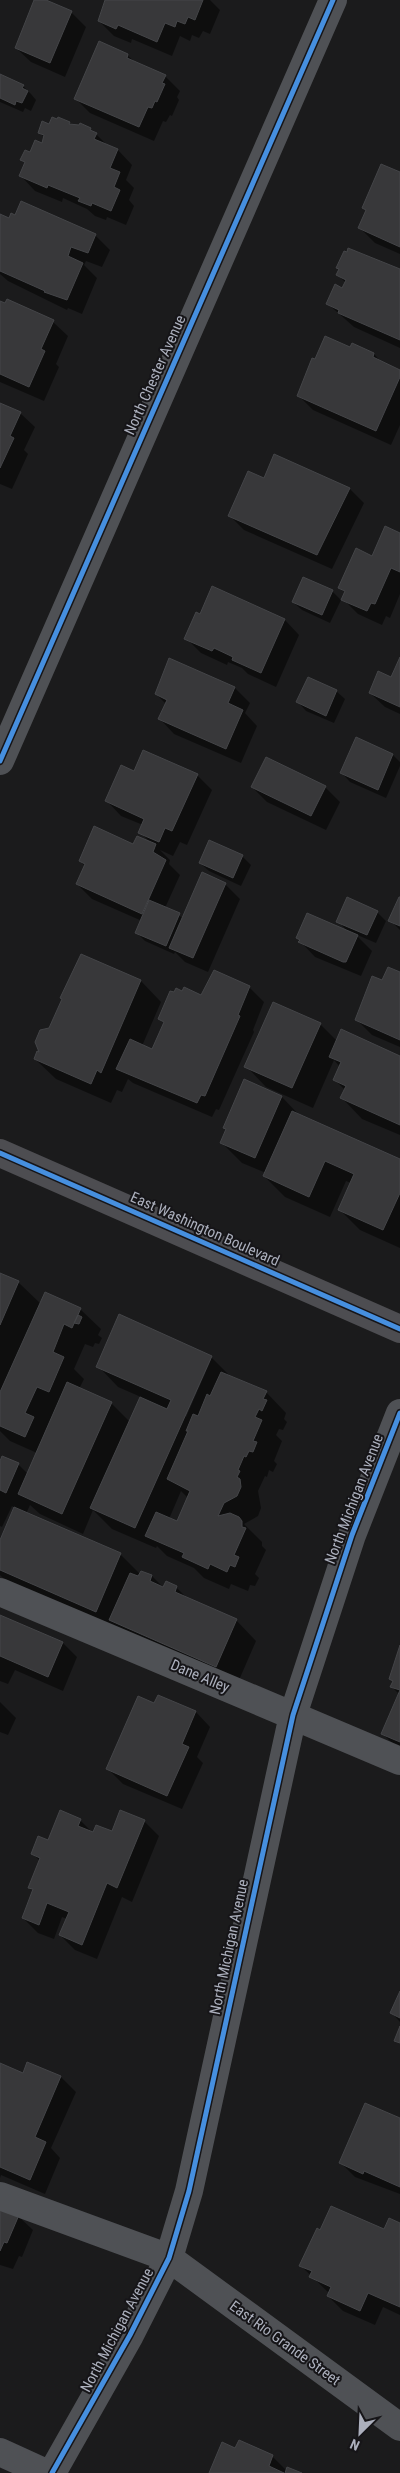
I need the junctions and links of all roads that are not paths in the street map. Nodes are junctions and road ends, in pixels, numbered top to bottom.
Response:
1 (333, 0) edge
2 (0, 761) edge
3 (0, 1152) edge
4 (400, 1329) edge
5 (400, 1413) edge
6 (0, 1592) edge
7 (293, 1715) junction
8 (400, 1761) edge
9 (0, 2196) edge
10 (169, 2258) junction
11 (400, 2427) edge
12 (0, 2452) edge
13 (46, 2473) edge
14 (52, 2473) edge

1 - 2 street, North Chester Avenue
3 - 4 main road, East Washington Boulevard
5 - 7 street, North Michigan Avenue
6 - 7 street, Dane Alley
7 - 8 street, Dane Alley
7 - 10 street, North Michigan Avenue
9 - 10 street, East Rio Grande Street
10 - 11 street, East Rio Grande Street
10 - 14 street, North Michigan Avenue
12 - 13 street

